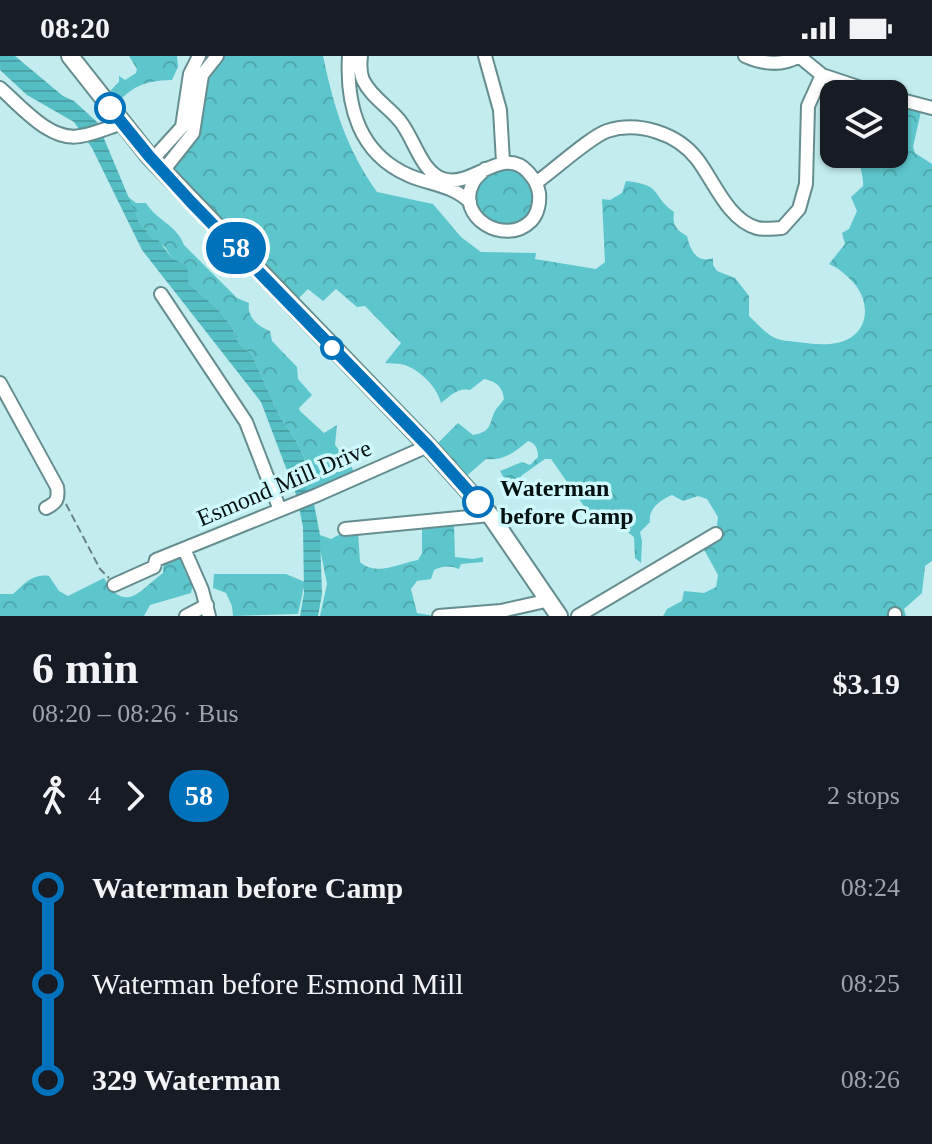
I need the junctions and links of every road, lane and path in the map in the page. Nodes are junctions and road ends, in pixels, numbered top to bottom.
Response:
1 (199, 56) edge
2 (217, 56) edge
3 (485, 56) edge
4 (745, 56) edge
5 (799, 56) edge
6 (73, 57) edge
7 (355, 58) edge
8 (822, 75) junction
9 (837, 80) edge
10 (0, 88) edge
11 (908, 102) edge
12 (932, 108) edge
13 (123, 123) junction
14 (503, 162) junction
15 (158, 165) junction
16 (485, 169) junction
17 (537, 182) junction
18 (470, 202) junction
19 (161, 294) dead end
20 (0, 383) edge
21 (428, 446) junction
22 (66, 503) dead end
23 (46, 508) dead end
24 (280, 510) junction
25 (490, 515) junction
26 (345, 529) dead end
27 (716, 534) dead end
28 (184, 549) junction
29 (114, 585) joint
30 (550, 600) junction
31 (208, 611) edge
32 (497, 613) edge
33 (186, 616) edge
34 (439, 616) edge
35 (559, 616) edge
36 (578, 616) edge

1 - 15 street
2 - 15 street
3 - 14 street
4 - 5 street
5 - 8 street
6 - 13 main road
7 - 16 street
7 - 18 street
8 - 9 street
8 - 17 street
10 - 13 street
11 - 12 street
13 - 15 main road
14 - 16 street
14 - 17 street
15 - 21 main road
16 - 18 street
17 - 18 street
19 - 24 street
20 - 23 street
21 - 24 street, Esmond Mill Drive
21 - 25 main road
22 - 29 path
24 - 28 street, Esmond Mill Drive
25 - 26 street
25 - 30 main road
27 - 36 street
28 - 29 street, Esmond Mill Drive
28 - 31 street
30 - 32 street
30 - 35 main road
31 - 33 street
32 - 34 street

